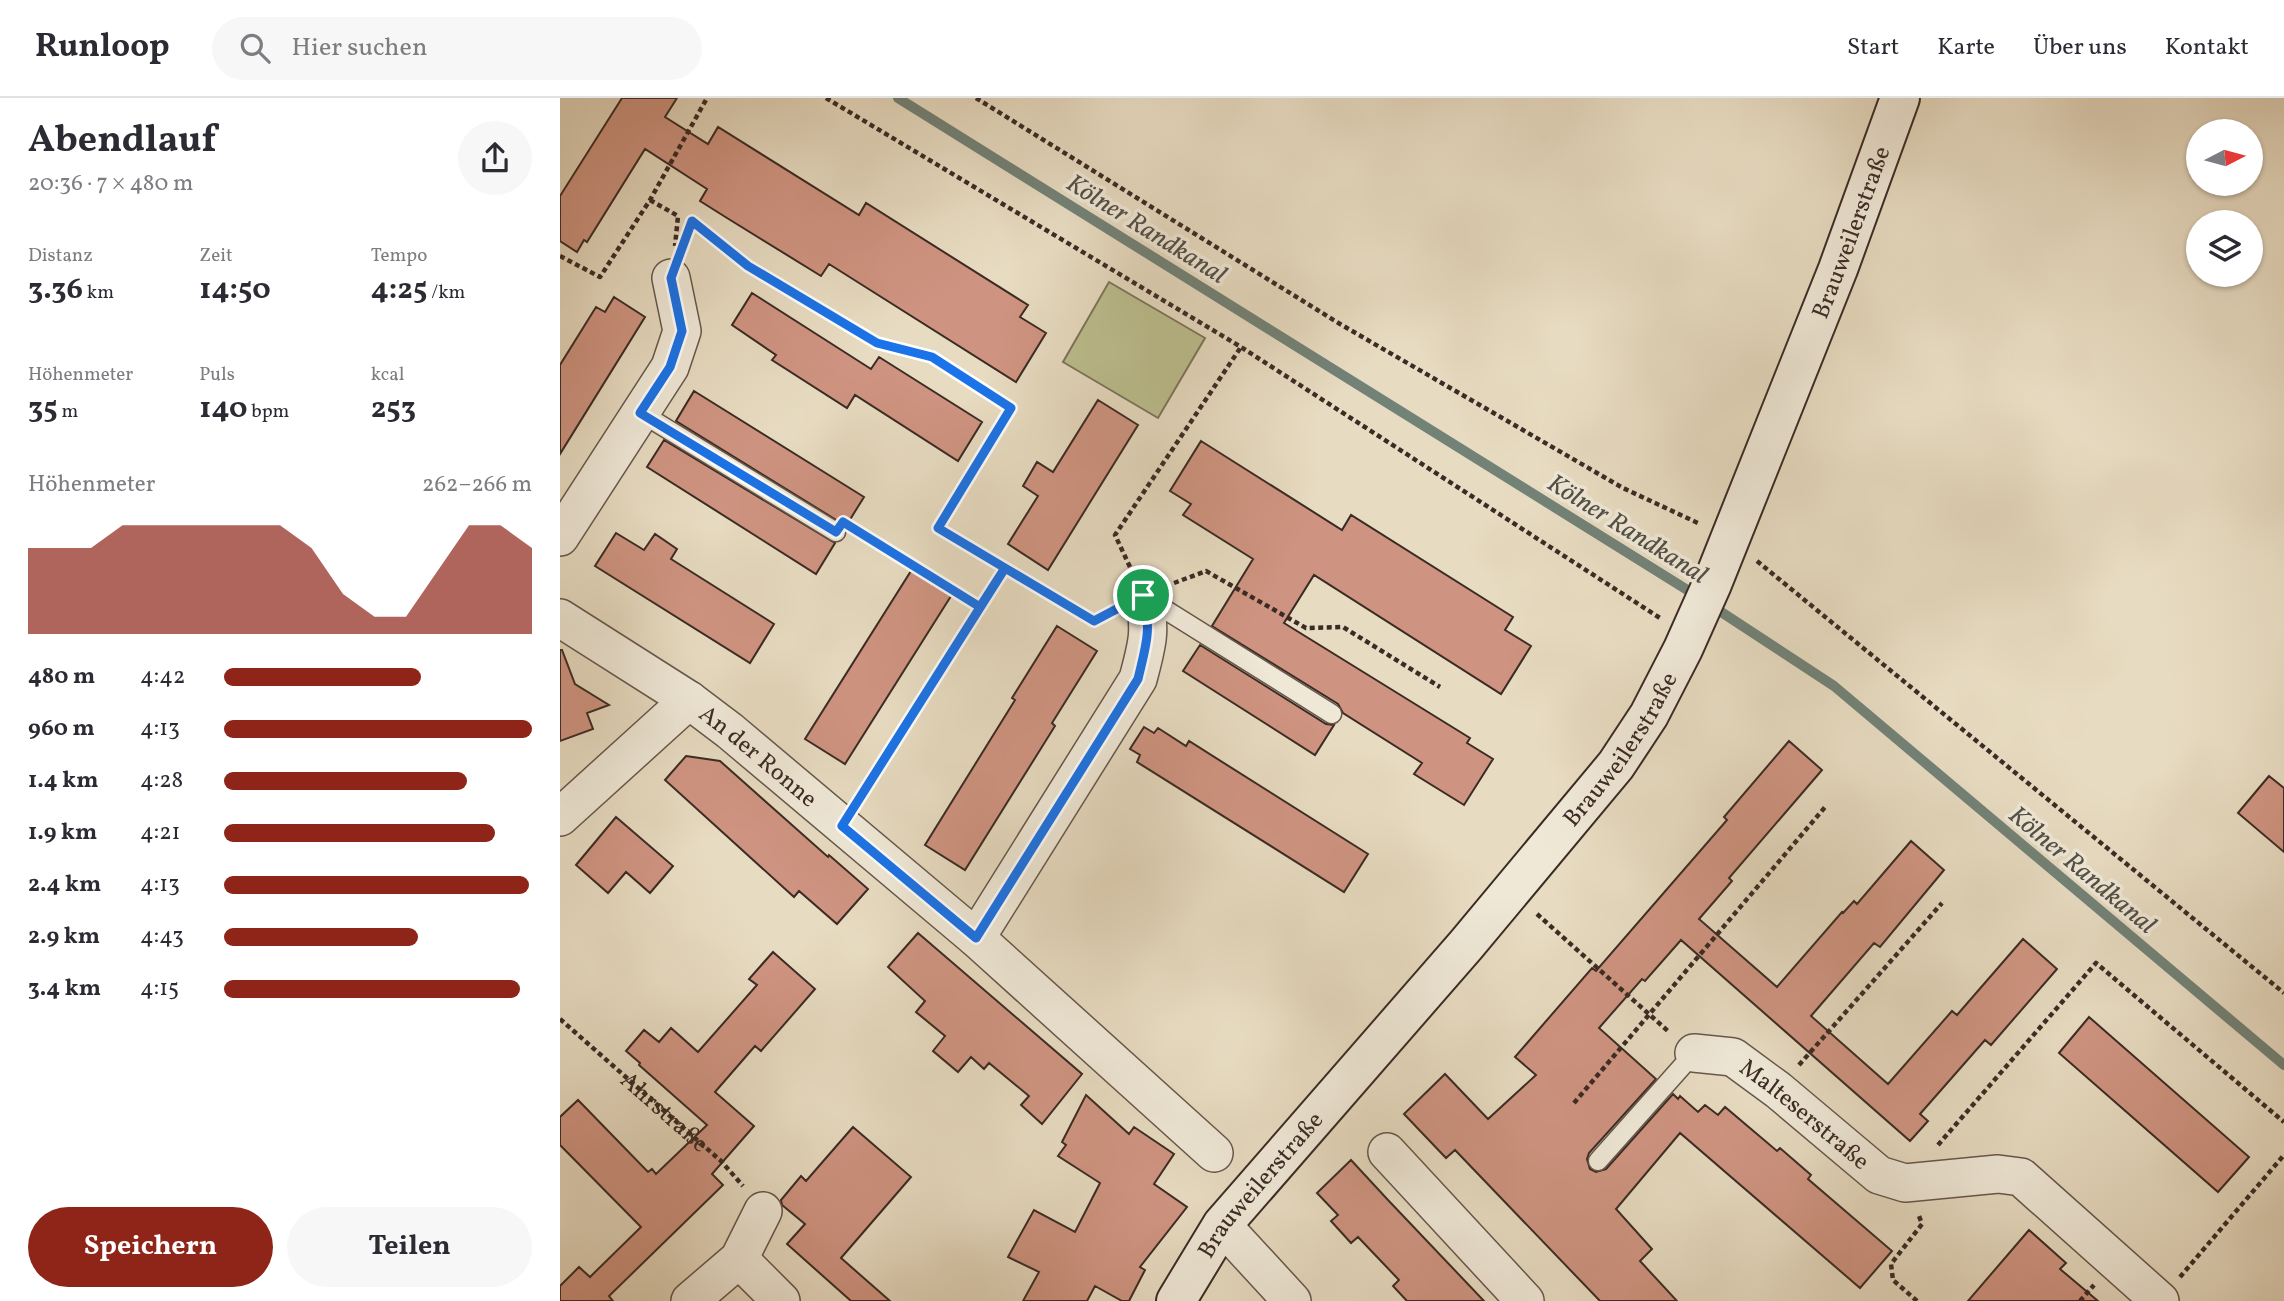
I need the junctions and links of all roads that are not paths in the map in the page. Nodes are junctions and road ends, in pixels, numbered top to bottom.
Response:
1 (1899, 98) edge
2 (671, 278) road end
3 (640, 413) junction
4 (836, 532) road end
5 (560, 537) edge
6 (1143, 595) joint
7 (560, 618) edge
8 (689, 700) junction
9 (1332, 714) dead end
10 (560, 817) edge
11 (976, 938) junction
12 (1693, 1053) joint
13 (1387, 1152) dead end
14 (1214, 1153) dead end
15 (1598, 1161) dead end
16 (764, 1212) road end
17 (1222, 1224) junction
18 (740, 1259) junction
19 (690, 1301) edge
20 (781, 1301) edge
21 (1176, 1301) edge
22 (1292, 1301) edge
23 (1525, 1301) edge
24 (2159, 1301) edge

1 - 17 street, Brauweilerstraße
2 - 3 street
3 - 4 lane
3 - 5 street
6 - 9 lane
6 - 11 street
7 - 8 street, An der Ronne
8 - 10 street
8 - 11 street, An der Ronne
11 - 14 street, An der Ronne
12 - 15 lane
12 - 24 street, Malteserstraße
13 - 23 street
16 - 18 street
17 - 21 street, Brauweilerstraße
17 - 22 street
18 - 19 street
18 - 20 street

